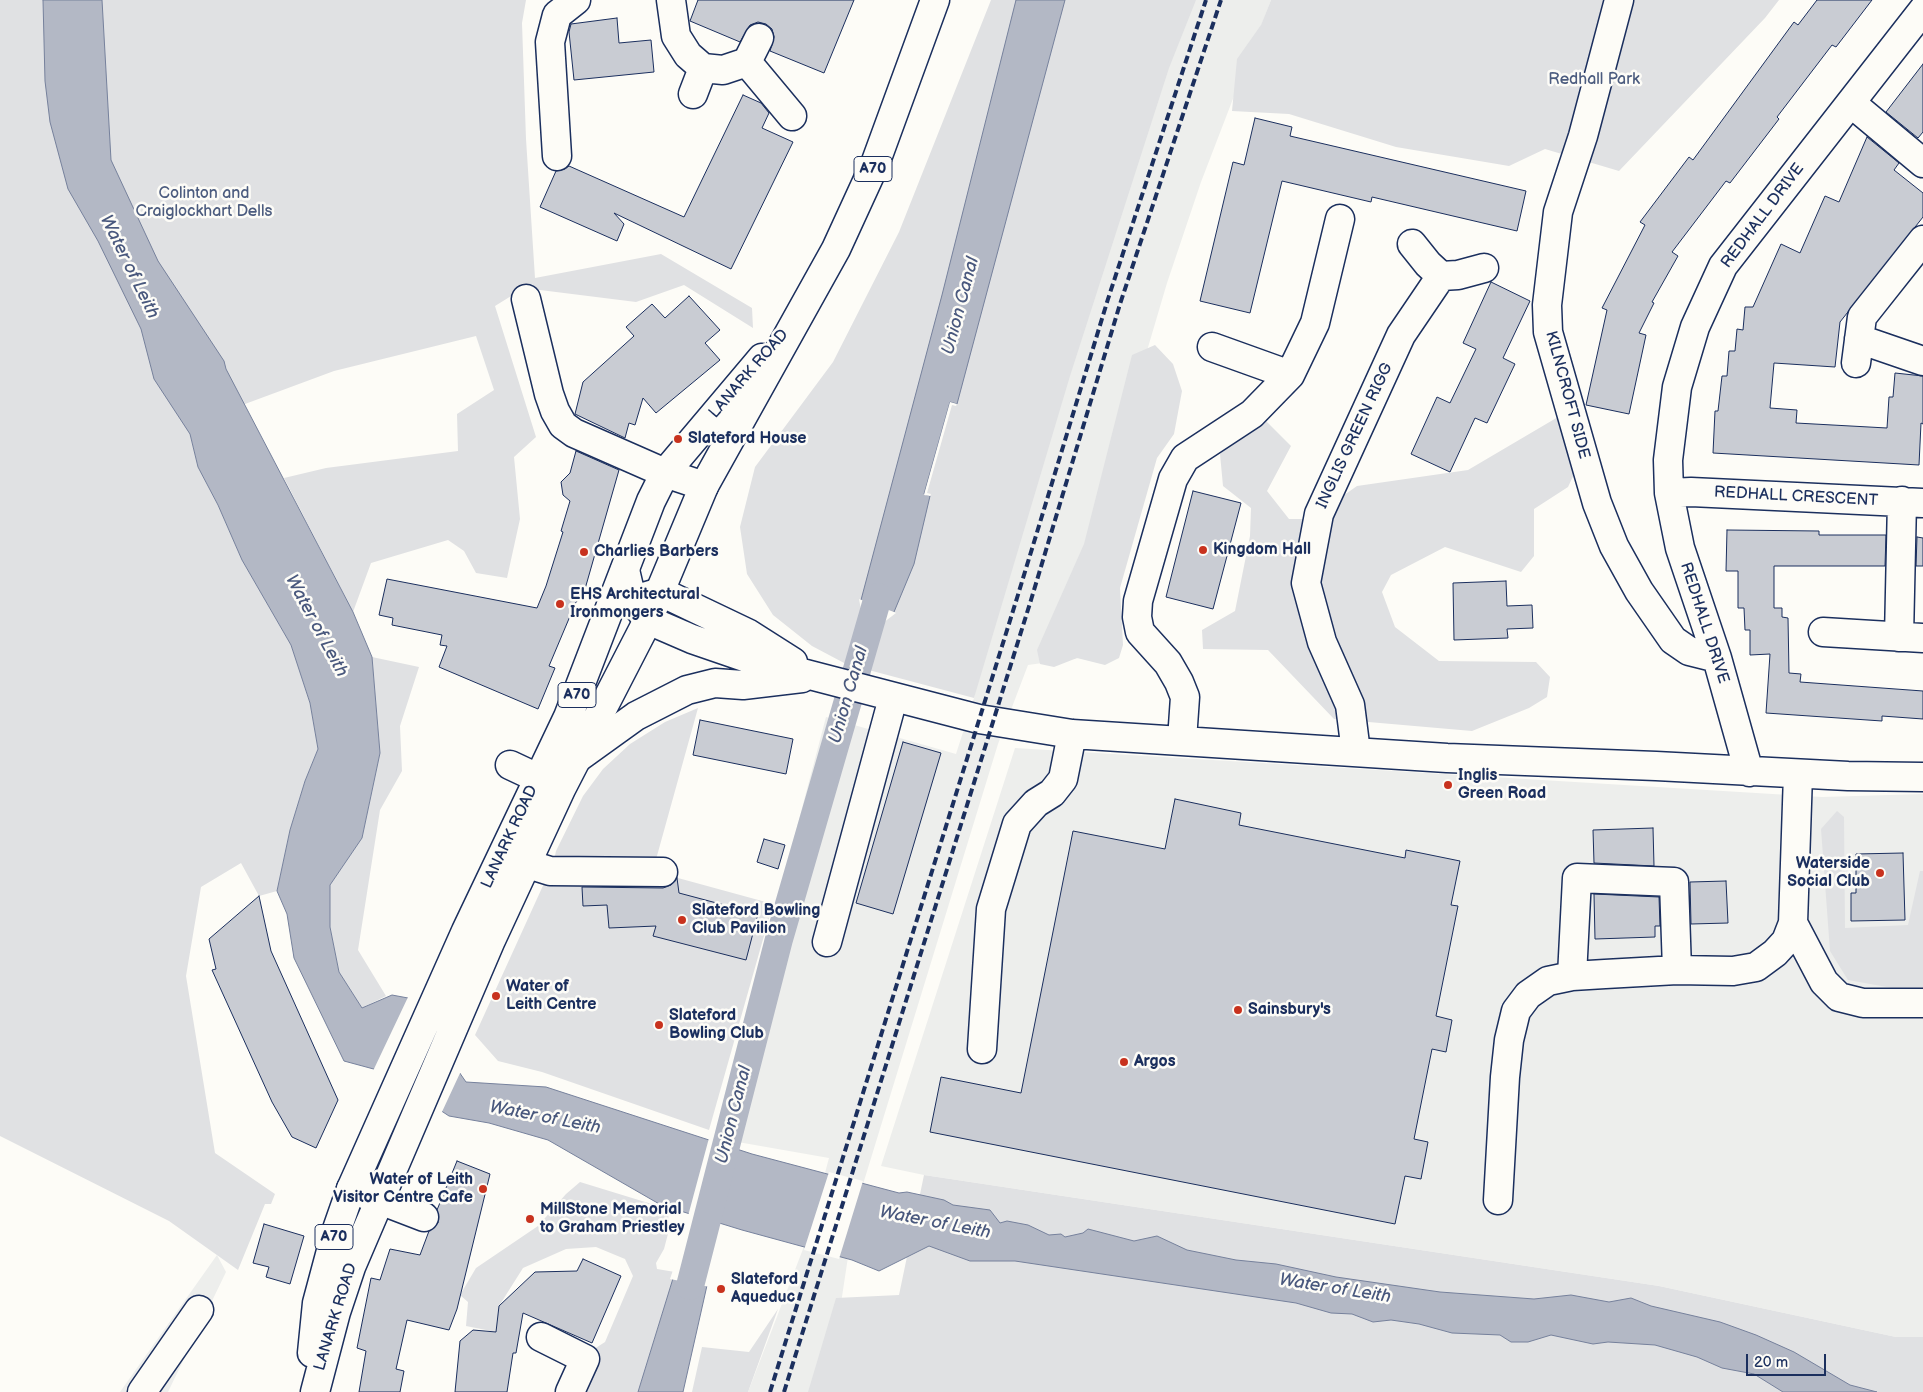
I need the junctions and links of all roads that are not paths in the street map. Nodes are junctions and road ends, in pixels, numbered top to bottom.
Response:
1 (576, 0) edge
2 (671, 0) edge
3 (935, 0) edge
4 (1618, 0) edge
5 (1923, 10) edge
6 (760, 38) dead end
7 (747, 62) junction
8 (703, 68) junction
9 (693, 94) dead end
10 (1851, 103) junction
11 (792, 116) dead end
12 (557, 156) dead end
13 (1923, 163) edge
14 (1340, 219) dead end
15 (1923, 240) edge
16 (1412, 244) dead end
17 (1484, 268) dead end
18 (1442, 276) junction
19 (526, 299) dead end
20 (795, 322) junction
21 (1212, 347) dead end
22 (1923, 361) edge
23 (1290, 375) junction
24 (665, 473) junction
25 (704, 486) junction
26 (1669, 493) junction
27 (1913, 502) edge
28 (660, 592) junction
29 (630, 610) junction
30 (1823, 632) dead end
31 (1911, 637) edge
32 (1716, 658) junction
33 (815, 676) junction
34 (893, 698) junction
35 (1072, 734) junction
36 (1182, 740) junction
37 (1356, 752) junction
38 (579, 757) junction
39 (510, 765) dead end
40 (1749, 772) junction
41 (1798, 774) junction
42 (1923, 777) edge
43 (550, 783) junction
44 (514, 860) junction
45 (663, 872) dead end
46 (1792, 923) junction
47 (827, 942) dead end
48 (1677, 970) junction
49 (1572, 976) junction
50 (1923, 1003) edge
51 (982, 1049) dead end
52 (351, 1189) junction
53 (377, 1200) junction
54 (1498, 1200) dead end
55 (424, 1217) dead end
56 (199, 1310) dead end
57 (541, 1337) dead end
58 (142, 1392) edge
59 (313, 1392) edge
60 (570, 1392) edge

1 - 12 street
2 - 8 street
3 - 20 street, LANARK ROAD / A70
4 - 32 street, KILNCROFT SIDE
5 - 10 street, REDHALL DRIVE
6 - 7 street
7 - 8 street
7 - 11 street
8 - 9 street
10 - 13 street
10 - 26 street, REDHALL DRIVE
14 - 23 street
15 - 22 street
16 - 18 street
17 - 18 street
18 - 37 street, INGLIS GREEN RIGG
19 - 24 street
20 - 24 street, LANARK ROAD / A70
20 - 25 street, LANARK ROAD / A70
21 - 23 street
23 - 36 street
24 - 25 street
24 - 29 street, LANARK ROAD / A70
25 - 28 street, LANARK ROAD / A70
26 - 27 street, REDHALL CRESCENT
26 - 32 street, REDHALL DRIVE
27 - 31 street
28 - 29 street, LANARK ROAD / A70
28 - 33 street
29 - 33 street
29 - 38 street, LANARK ROAD / A70
29 - 43 street, LANARK ROAD / A70
30 - 31 street
32 - 40 street, REDHALL DRIVE
33 - 34 street
33 - 38 street
34 - 35 street
34 - 47 street
35 - 36 street
35 - 51 street
36 - 37 street
37 - 40 street
38 - 43 street, LANARK ROAD / A70
39 - 43 street
40 - 41 street
41 - 42 street
41 - 46 street
43 - 44 street, LANARK ROAD / A70
44 - 45 street
44 - 52 street, LANARK ROAD / A70
44 - 53 street, LANARK ROAD / A70
46 - 48 street
46 - 50 street
48 - 49 street
48 - 49 street
49 - 54 street
52 - 53 street
52 - 59 street, LANARK ROAD / A70
53 - 55 street
53 - 59 street, LANARK ROAD / A70
56 - 58 street
57 - 60 street

